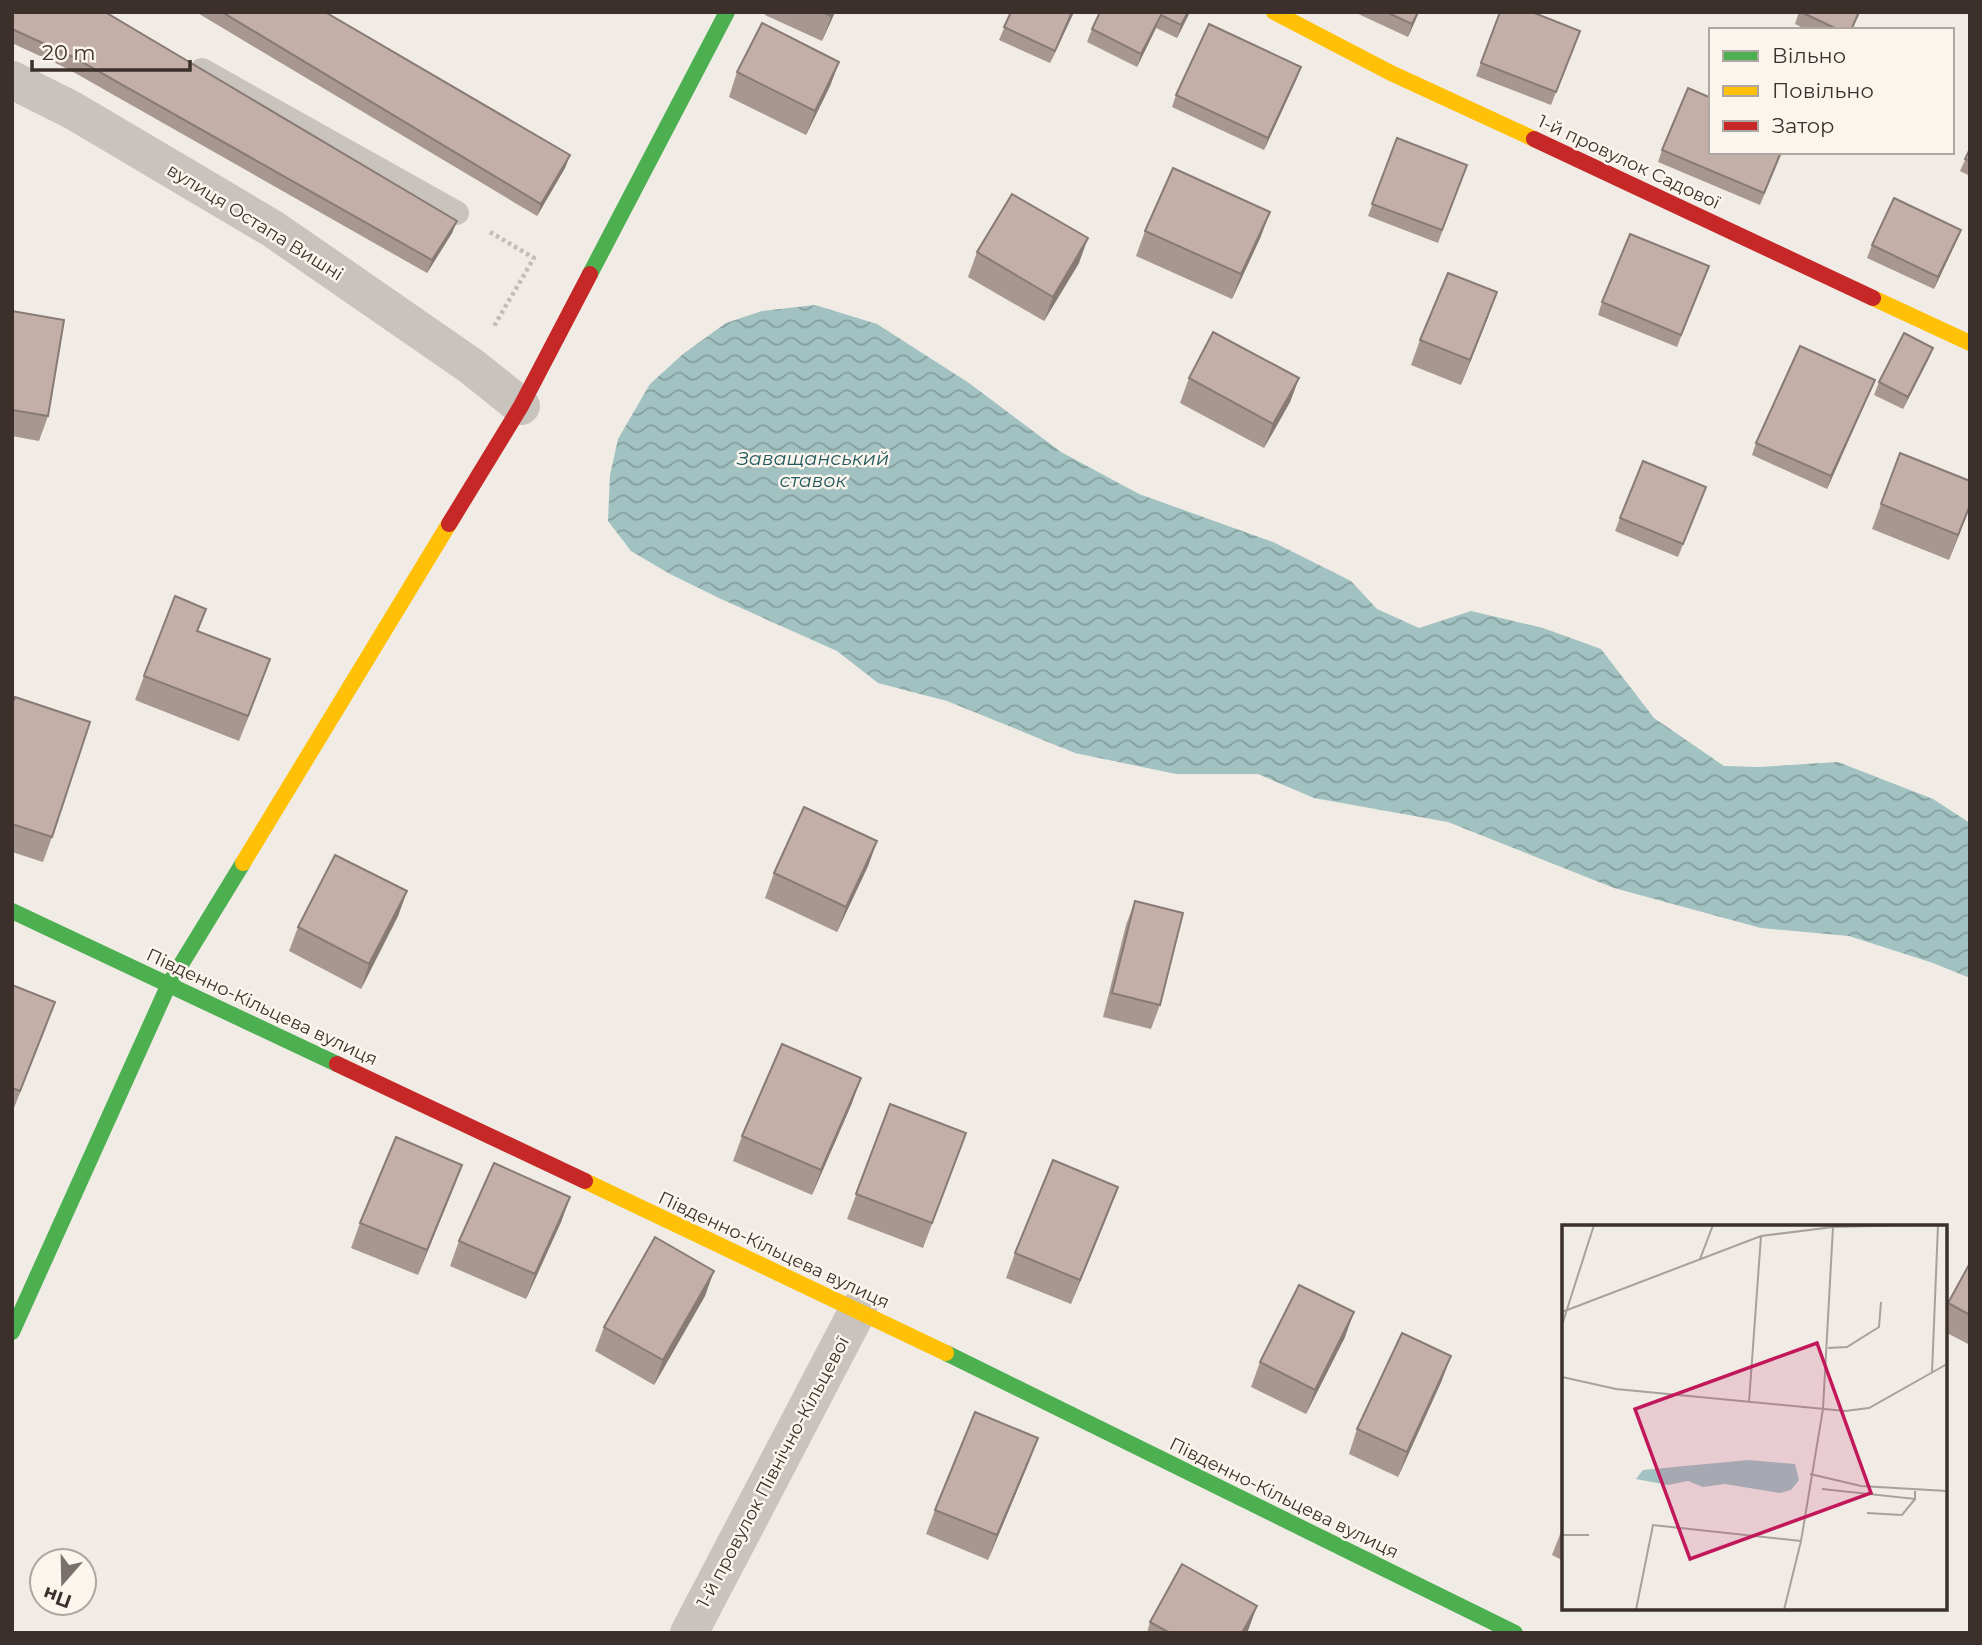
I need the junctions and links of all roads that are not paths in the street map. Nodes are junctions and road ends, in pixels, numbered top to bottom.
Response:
1 (727, 12) edge
2 (1273, 12) edge
3 (181, 59) edge
4 (12, 80) edge
5 (457, 213) road end
6 (1970, 343) edge
7 (521, 406) junction
8 (12, 911) edge
9 (169, 984) junction
10 (858, 1310) junction
11 (12, 1332) edge
12 (689, 1633) edge
13 (1515, 1633) edge

1 - 7 street
2 - 6 street, 1-й провулок Садової
3 - 5 lane
4 - 7 street, вулиця Остапа Вишні
7 - 9 street
8 - 9 street, Південно-Кільцева вулиця
9 - 10 street, Південно-Кільцева вулиця
9 - 11 street
10 - 12 street, 1-й провулок Північно-Кільцевої
10 - 13 street, Південно-Кільцева вулиця

